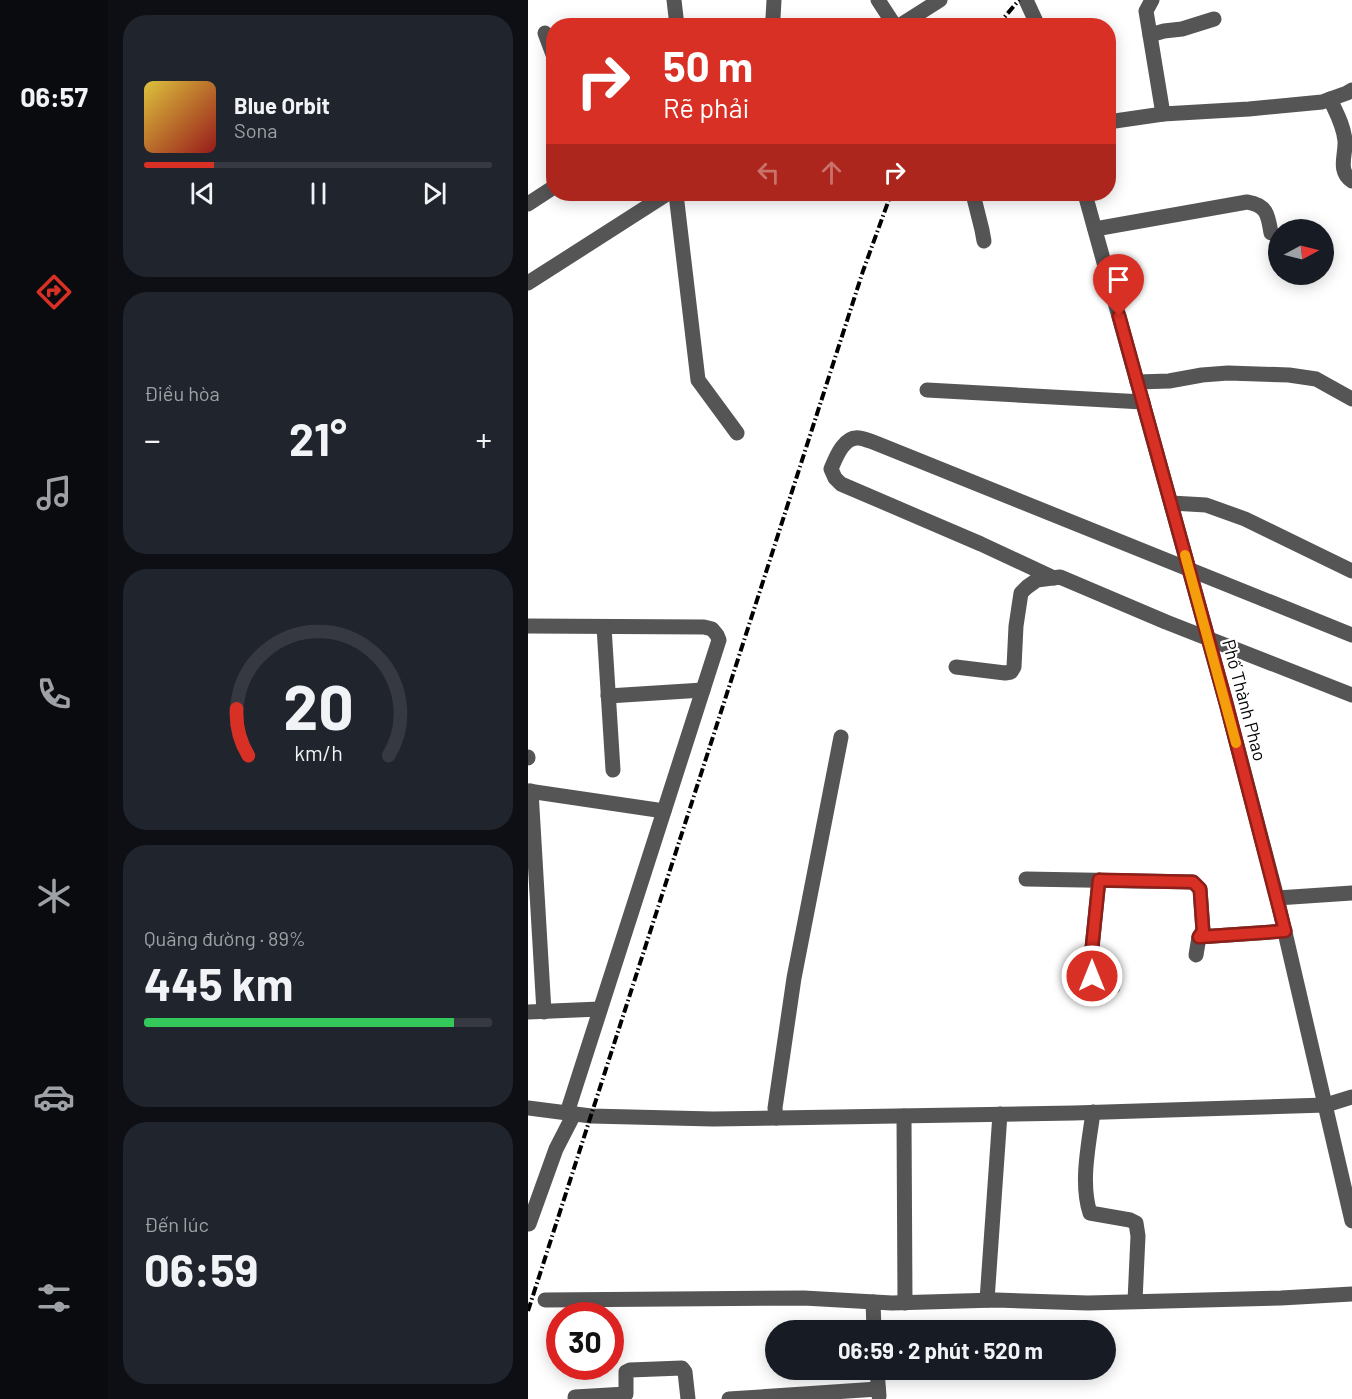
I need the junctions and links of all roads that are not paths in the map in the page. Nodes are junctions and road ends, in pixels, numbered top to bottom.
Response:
1 (674, 0) edge
2 (774, 0) edge
3 (878, 0) edge
4 (940, 0) edge
5 (1152, 0) edge
6 (1028, 1) edge
7 (676, 18) edge
8 (773, 18) edge
9 (891, 18) edge
10 (910, 18) edge
11 (1035, 18) edge
12 (1214, 20) dead end
13 (1150, 35) junction
14 (1352, 90) edge
15 (1330, 99) junction
16 (1163, 114) junction
17 (1116, 121) edge
18 (1352, 181) edge
19 (546, 192) edge
20 (656, 201) edge
21 (677, 201) edge
22 (975, 201) edge
23 (1087, 201) edge
24 (528, 204) edge
25 (1269, 219) edge
26 (1095, 229) junction
27 (984, 241) dead end
28 (528, 283) edge
29 (1137, 382) junction
30 (927, 390) dead end
31 (1352, 399) edge
32 (1143, 402) junction
33 (737, 434) dead end
34 (1171, 503) junction
35 (1352, 571) edge
36 (1190, 574) junction
37 (1054, 578) junction
38 (528, 626) edge
39 (604, 627) junction
40 (1207, 635) junction
41 (1352, 635) edge
42 (956, 667) dead end
43 (703, 690) junction
44 (1352, 695) edge
45 (608, 696) junction
46 (840, 738) dead end
47 (613, 770) dead end
48 (529, 791) edge
49 (664, 810) junction
50 (1026, 879) dead end
51 (1099, 880) junction
52 (1352, 893) edge
53 (1277, 898) junction
54 (1285, 931) junction
55 (1199, 937) junction
56 (1196, 955) dead end
57 (1113, 987) dead end
58 (600, 1009) junction
59 (528, 1012) edge
60 (544, 1012) junction
61 (1352, 1096) edge
62 (1326, 1105) junction
63 (528, 1108) edge
64 (1093, 1112) junction
65 (570, 1114) junction
66 (1000, 1114) junction
67 (904, 1116) junction
68 (777, 1118) junction
69 (1352, 1221) edge
70 (530, 1224) dead end
71 (1352, 1294) edge
72 (545, 1300) dead end
73 (987, 1300) junction
74 (1135, 1301) junction
75 (873, 1302) junction
76 (905, 1303) junction
77 (874, 1320) edge
78 (879, 1394) edge
79 (575, 1397) dead end
80 (688, 1399) edge
81 (729, 1399) edge

1 - 7 street
2 - 8 street
3 - 9 street
4 - 10 street
5 - 13 street
6 - 11 street
12 - 13 street
13 - 16 street
14 - 15 street
15 - 16 street
15 - 18 street
16 - 17 street
19 - 24 street
20 - 28 street
21 - 33 street
22 - 27 street
23 - 26 street, Phố Thành Phao
25 - 26 street
26 - 29 street, Phố Thành Phao
29 - 31 street
29 - 32 street, Phố Thành Phao
30 - 32 street
32 - 34 street, Phố Thành Phao
34 - 35 street
34 - 36 street, Phố Thành Phao
36 - 37 street
36 - 40 street, Phố Thành Phao
36 - 41 street
37 - 40 street
37 - 42 street
38 - 39 street
39 - 43 street
39 - 45 street
40 - 44 street
40 - 53 street, Phố Thành Phao
43 - 45 street
43 - 49 street
45 - 47 street
46 - 68 street
48 - 49 street
48 - 60 street
49 - 58 street
50 - 51 street
51 - 55 street
51 - 57 street
52 - 53 street
53 - 54 street, Phố Thành Phao
54 - 55 street
54 - 62 street, Phố Thành Phao
55 - 56 street
58 - 60 street
58 - 65 street
59 - 60 street
61 - 62 street
62 - 64 street
62 - 69 street, Phố Thành Phao
63 - 65 street
64 - 66 street
64 - 74 street
65 - 68 street
65 - 70 street
66 - 67 street
66 - 73 street
67 - 68 street
67 - 76 street
71 - 74 street
72 - 75 street
73 - 74 street
73 - 76 street
75 - 76 street
75 - 77 street
78 - 81 street
79 - 80 street

